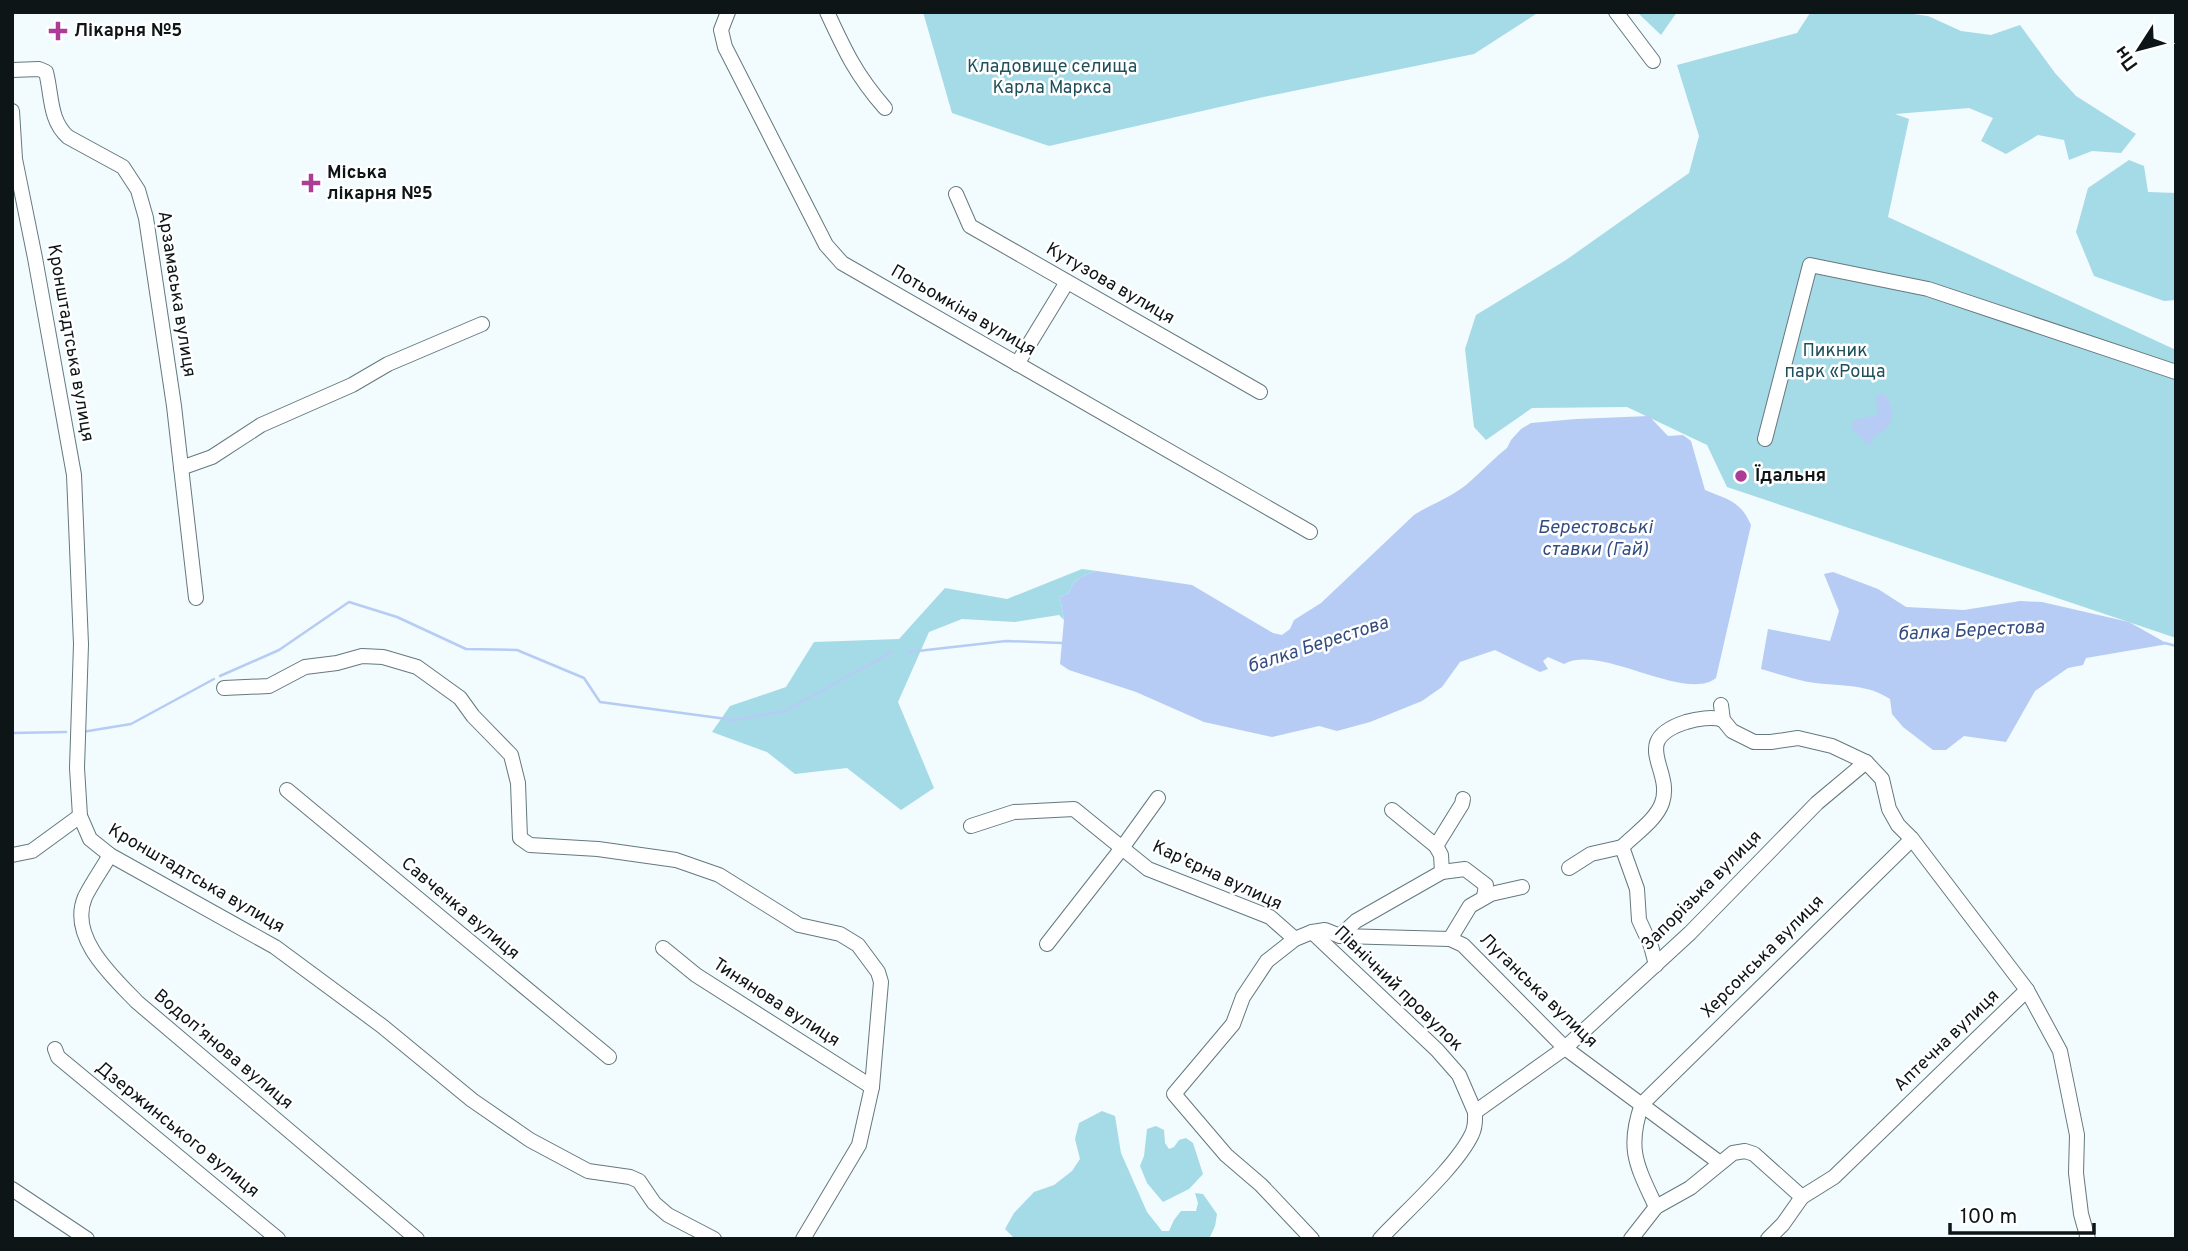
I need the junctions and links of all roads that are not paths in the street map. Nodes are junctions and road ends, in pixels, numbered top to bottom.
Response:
1 (728, 12) edge
2 (827, 12) edge
3 (1616, 12) edge
4 (1653, 61) dead end
5 (12, 70) edge
6 (885, 108) dead end
7 (12, 111) edge
8 (957, 194) dead end
9 (1068, 282) junction
10 (482, 324) dead end
11 (1017, 364) junction
12 (2176, 372) edge
13 (1260, 392) dead end
14 (1765, 439) dead end
15 (181, 468) junction
16 (1310, 532) dead end
17 (196, 598) dead end
18 (224, 688) dead end
19 (1721, 705) dead end
20 (1723, 720) junction
21 (1866, 762) junction
22 (287, 790) dead end
23 (1158, 798) dead end
24 (1463, 799) dead end
25 (1392, 810) dead end
26 (80, 816) junction
27 (971, 826) dead end
28 (1912, 839) junction
29 (1436, 846) junction
30 (1622, 847) junction
31 (1122, 848) junction
32 (12, 855) edge
33 (110, 855) junction
34 (1569, 869) dead end
35 (1442, 872) junction
36 (1522, 887) dead end
37 (1484, 897) junction
38 (1312, 932) junction
39 (1340, 936) junction
40 (1295, 939) junction
41 (1450, 939) junction
42 (1047, 944) dead end
43 (663, 948) dead end
44 (1656, 965) junction
45 (2027, 990) junction
46 (1565, 1048) junction
47 (55, 1049) dead end
48 (609, 1057) dead end
49 (872, 1087) junction
50 (1642, 1104) junction
51 (1475, 1112) junction
52 (1720, 1163) junction
53 (12, 1189) edge
54 (1802, 1197) junction
55 (1656, 1207) junction
56 (87, 1239) edge
57 (278, 1239) edge
58 (417, 1239) edge
59 (714, 1239) edge
60 (803, 1239) edge
61 (1312, 1239) edge
62 (1380, 1239) edge
63 (1631, 1239) edge
64 (1768, 1239) edge
65 (2088, 1239) edge

1 - 11 street, Потьомкіна вулиця
2 - 6 street
3 - 4 street
5 - 15 street, Арзамаська вулиця
7 - 26 street, Кронштадтська вулиця
8 - 9 street, Кутузова вулиця
9 - 11 street
9 - 13 street, Кутузова вулиця
10 - 15 street
11 - 16 street, Потьомкіна вулиця
12 - 14 street
15 - 17 street, Арзамаська вулиця
18 - 49 street
19 - 20 street
20 - 21 street
20 - 30 street
21 - 28 street
21 - 44 street, Запорізька вулиця
22 - 48 street, Савченка вулиця
23 - 31 street, Кар'єрна вулиця
24 - 29 street
25 - 29 street
26 - 32 street
26 - 33 street, Кронштадтська вулиця
27 - 31 street, Кар'єрна вулиця
28 - 45 street
28 - 50 street, Херсонська вулиця
29 - 35 street
30 - 34 street
30 - 44 street
31 - 40 street, Кар'єрна вулиця
31 - 42 street, Кар'єрна вулиця
33 - 58 street, Водоп’янова вулиця
33 - 59 street, Кронштадтська вулиця
35 - 37 street
35 - 39 street
36 - 37 street
37 - 41 street
38 - 39 street, Луганська вулиця
38 - 40 street
38 - 51 street, Північний провулок
39 - 41 street, Луганська вулиця
40 - 61 street
41 - 46 street, Луганська вулиця
43 - 49 street, Тинянова вулиця
44 - 46 street, Запорізька вулиця
45 - 54 street, Аптечна вулиця
45 - 65 street, Аптечна вулиця
46 - 50 street, Луганська вулиця
46 - 51 street, Запорізька вулиця
47 - 57 street, Дзержинського вулиця
49 - 60 street
50 - 52 street, Луганська вулиця
50 - 55 street
51 - 62 street
52 - 54 street
52 - 55 street
53 - 56 street
54 - 64 street, Аптечна вулиця
55 - 63 street

